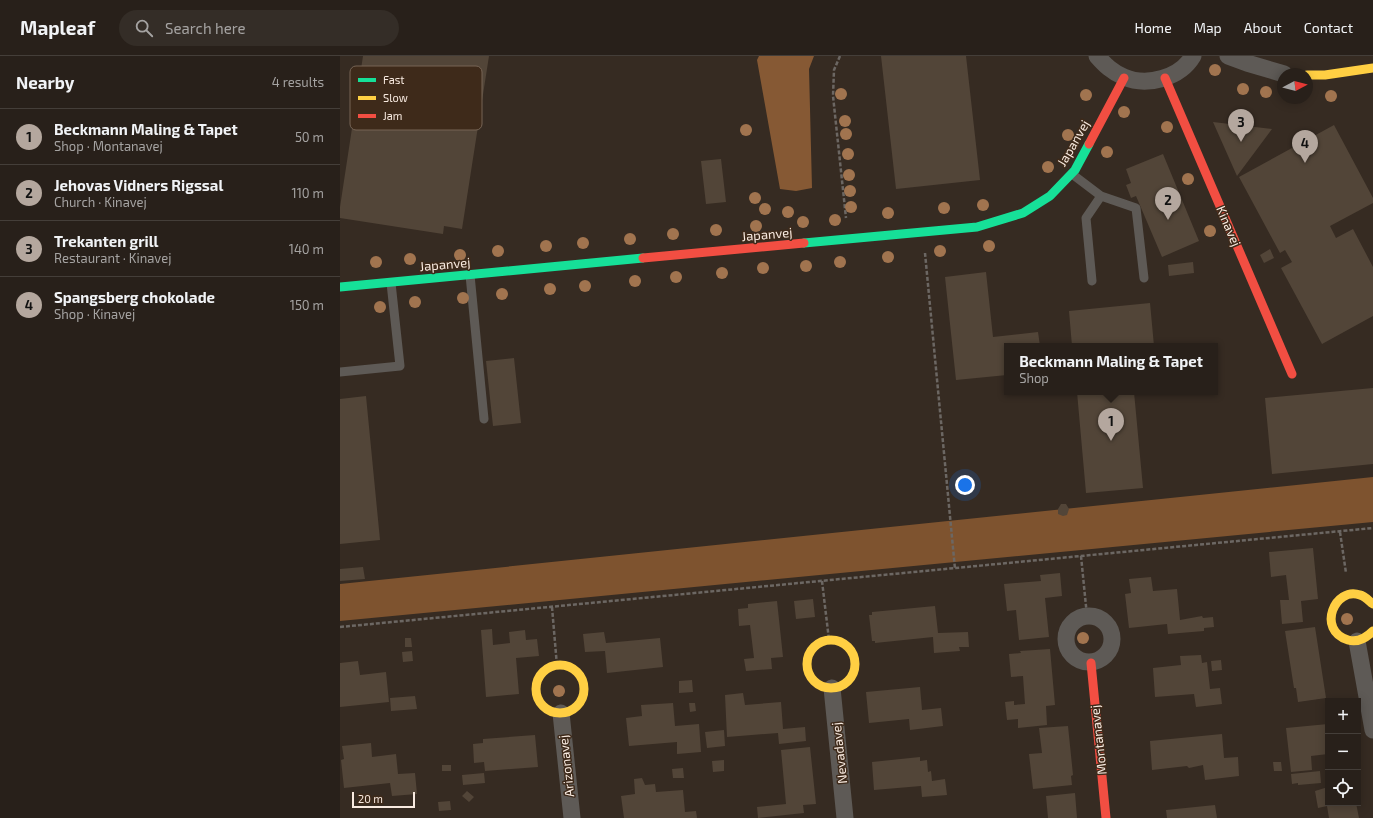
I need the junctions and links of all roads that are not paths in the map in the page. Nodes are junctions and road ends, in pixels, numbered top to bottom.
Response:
1 (1097, 56) edge
2 (1193, 56) edge
3 (1228, 56) edge
4 (1373, 68) edge
5 (1277, 72) edge
6 (1313, 76) edge
7 (1124, 78) junction
8 (1165, 78) junction
9 (1072, 173) junction
10 (1101, 196) junction
11 (470, 275) junction
12 (1144, 278) dead end
13 (1092, 281) dead end
14 (391, 283) junction
15 (340, 287) edge
16 (340, 372) edge
17 (1292, 374) dead end
18 (484, 419) dead end
19 (1373, 604) edge
20 (1373, 631) edge
21 (1357, 641) junction
22 (1090, 663) junction
23 (832, 688) junction
24 (561, 713) junction
25 (1373, 730) edge
26 (572, 818) edge
27 (845, 818) edge
28 (1106, 818) edge

1 - 7 street
2 - 8 street
3 - 5 street
4 - 6 street
7 - 8 street
7 - 9 street, Japanvej
8 - 17 street, Kinavej
9 - 10 lane
9 - 11 street, Japanvej
10 - 12 lane
10 - 13 lane
11 - 14 street, Japanvej
11 - 18 lane
14 - 15 street, Japanvej
14 - 16 lane
19 - 21 street
20 - 21 street
21 - 25 street
22 - 22 street
22 - 28 street, Montanavej
23 - 23 street
23 - 27 street, Nevadavej
24 - 24 street
24 - 26 street, Arizonavej

